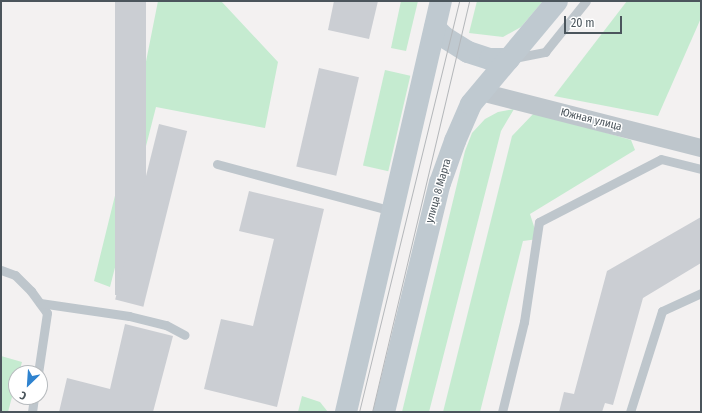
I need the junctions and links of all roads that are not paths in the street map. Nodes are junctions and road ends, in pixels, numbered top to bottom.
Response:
1 (441, 1) edge
2 (558, 1) edge
3 (586, 1) edge
4 (435, 28) junction
5 (509, 59) junction
6 (481, 92) junction
7 (701, 148) edge
8 (217, 164) dead end
9 (701, 169) edge
10 (393, 211) junction
11 (1, 270) edge
12 (701, 292) edge
13 (40, 303) junction
14 (185, 335) dead end
15 (39, 365) edge
16 (346, 412) edge
17 (384, 412) edge
18 (502, 412) edge
19 (630, 412) edge

1 - 4 main road
2 - 5 main road, улица 8 Марта
3 - 5 lane
4 - 5 main road
4 - 10 main road
5 - 6 main road, улица 8 Марта
6 - 7 street, Южная улица
6 - 17 main road, улица 8 Марта
8 - 10 lane
9 - 18 lane
10 - 16 main road
11 - 13 lane
12 - 19 lane
13 - 14 lane
13 - 15 lane

